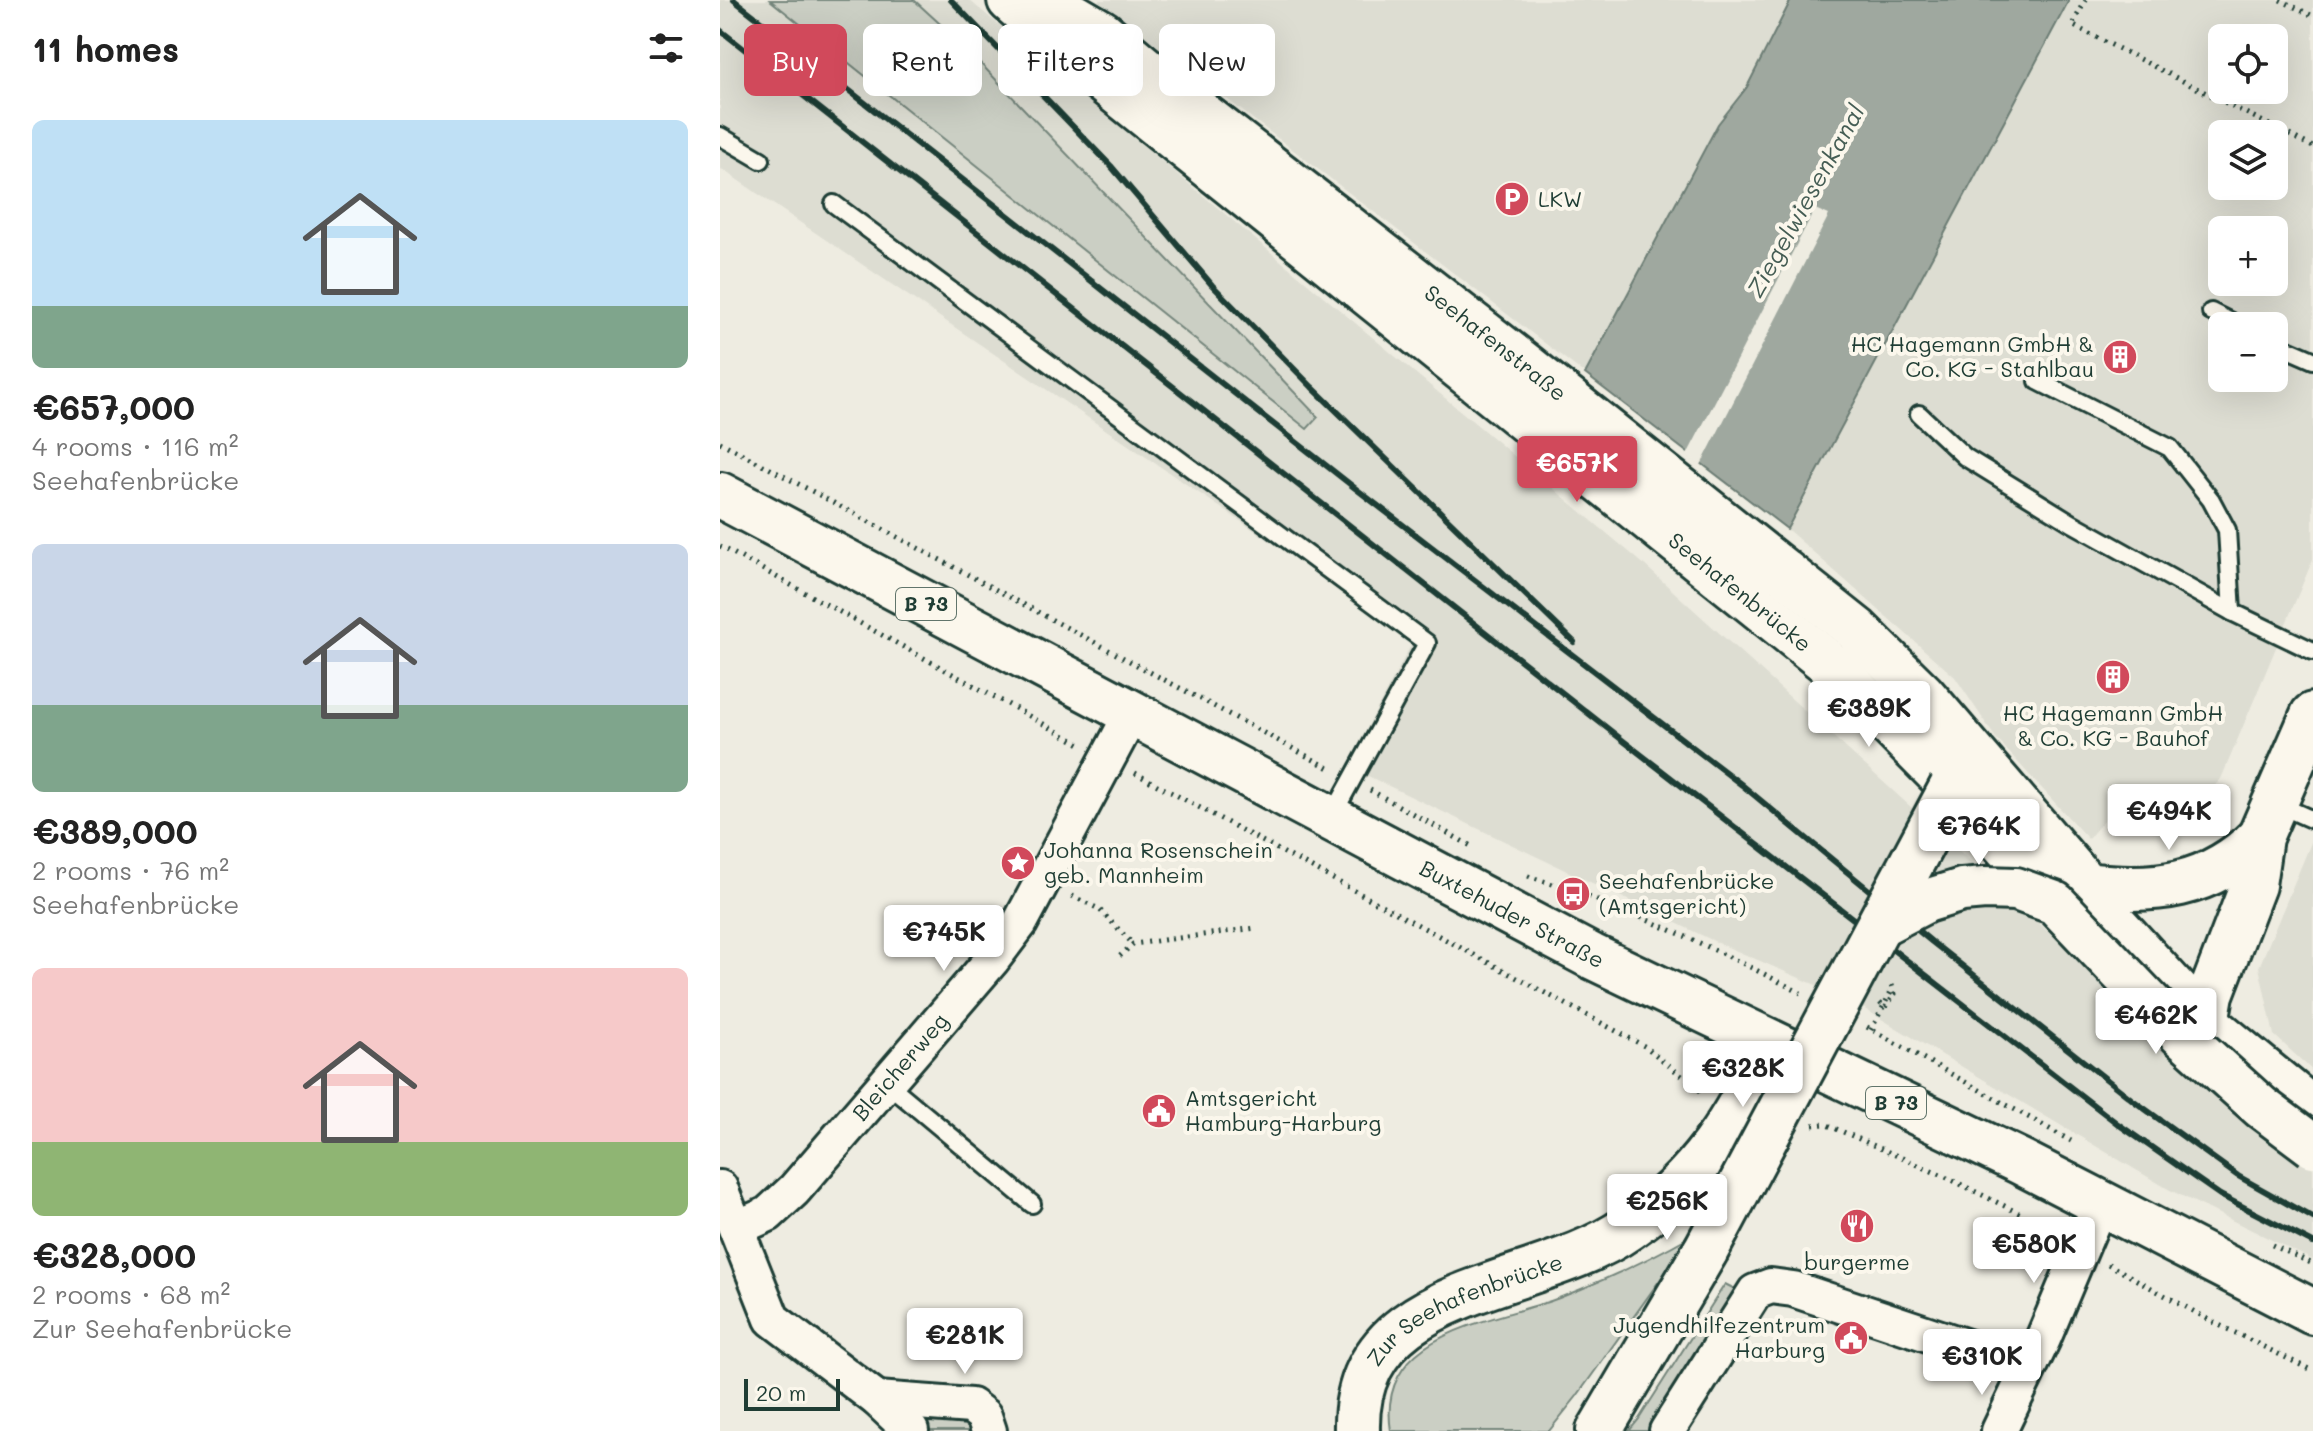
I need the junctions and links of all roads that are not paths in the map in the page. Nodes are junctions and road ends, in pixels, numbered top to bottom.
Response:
1 (1010, 0) edge
2 (1046, 0) edge
3 (720, 136) edge
4 (761, 160) dead end
5 (834, 204) dead end
6 (2288, 349) edge
7 (2313, 360) edge
8 (2038, 381) dead end
9 (1919, 414) dead end
10 (720, 495) edge
11 (2232, 612) junction
12 (2313, 651) edge
13 (1132, 713) junction
14 (2313, 715) edge
15 (1952, 787) junction
16 (1331, 818) junction
17 (2283, 820) edge
18 (2071, 894) junction
19 (1878, 926) junction
20 (2207, 1017) junction
21 (1771, 1043) junction
22 (887, 1083) junction
23 (2313, 1104) edge
24 (2313, 1146) edge
25 (720, 1188) edge
26 (1032, 1204) dead end
27 (2100, 1204) junction
28 (737, 1228) junction
29 (2313, 1312) edge
30 (2027, 1367) junction
31 (877, 1399) junction
32 (1350, 1427) edge
33 (1599, 1430) edge
34 (911, 1431) edge
35 (989, 1431) edge
36 (1667, 1431) edge
37 (1999, 1431) edge

1 - 15 main road, Seehafenbrücke
2 - 18 main road, Seehafenstraße
3 - 4 lane
5 - 16 lane
6 - 7 lane
8 - 11 lane
9 - 11 lane
10 - 13 main road, Buxtehuder Straße / B 73
11 - 12 lane
13 - 16 main road, Buxtehuder Straße / B 73
13 - 22 street, Bleicherweg
14 - 17 main road
15 - 18 street, Seehafenbrücke
15 - 19 main road, bridge
16 - 21 main road, Buxtehuder Straße / B 73
17 - 18 main road
17 - 20 main road
18 - 19 street, bridge
18 - 20 street
18 - 24 street, Seehafenbrücke, bridge
19 - 33 main road, bridge
20 - 23 street
21 - 27 main road, Buxtehuder Straße / B 73
21 - 32 main road, Zur Seehafenbrücke
22 - 26 lane
22 - 28 street, Bleicherweg
25 - 28 street
27 - 29 main road, Buxtehuder Straße / B 73
27 - 30 street
28 - 31 street
30 - 36 street
30 - 37 street
31 - 34 street
31 - 35 street

